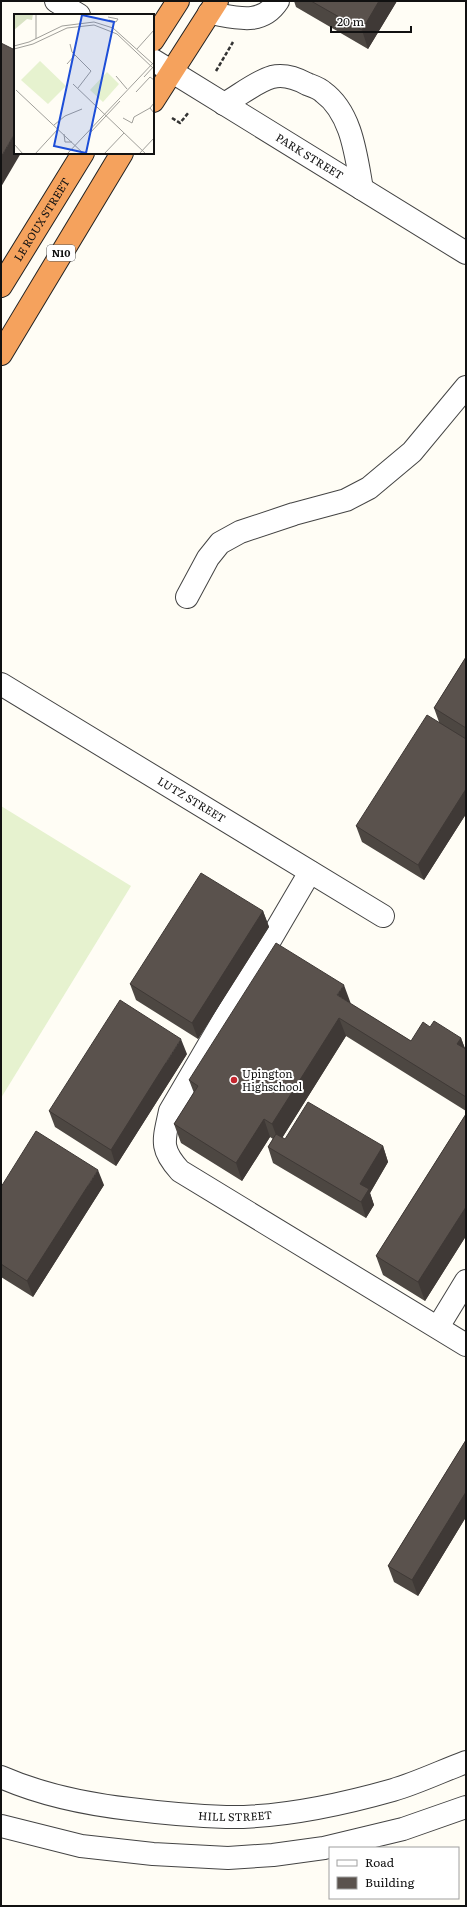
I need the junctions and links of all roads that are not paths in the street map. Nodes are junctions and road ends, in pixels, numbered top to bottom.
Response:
1 (56, 1) edge
2 (178, 1) edge
3 (278, 1) edge
4 (213, 7) edge
5 (77, 14) edge
6 (154, 38) edge
7 (162, 66) edge
8 (154, 97) edge
9 (224, 104) junction
10 (82, 154) edge
11 (121, 154) edge
12 (362, 189) junction
13 (463, 244) edge
14 (1, 286) edge
15 (1, 354) edge
16 (466, 387) edge
17 (187, 597) dead end
18 (1, 684) edge
19 (310, 872) junction
20 (383, 916) dead end
21 (466, 1281) edge
22 (438, 1327) junction
23 (466, 1345) edge
24 (466, 1762) edge
25 (1, 1777) edge
26 (466, 1807) edge
27 (1, 1826) edge

1 - 5 street
2 - 6 highway
3 - 4 street
4 - 7 highway
7 - 8 highway
7 - 9 street, PARK STREET
9 - 12 street, PARK STREET
9 - 12 street
10 - 14 highway, LE ROUX STREET
11 - 15 highway, N10
12 - 13 street, PARK STREET
16 - 17 street
18 - 19 street, LUTZ STREET
19 - 20 street, LUTZ STREET
19 - 22 street
21 - 22 street
22 - 23 street
24 - 25 street, HILL STREET
26 - 27 street

